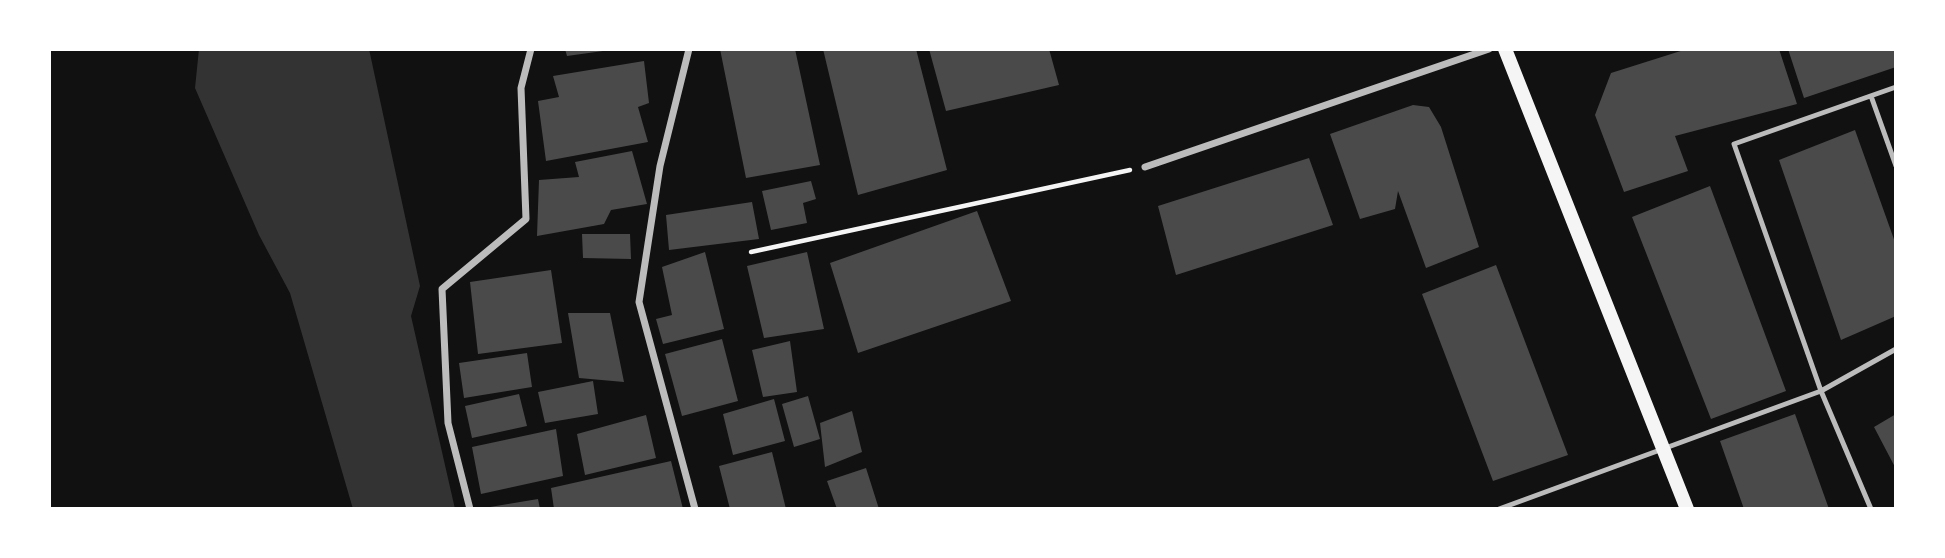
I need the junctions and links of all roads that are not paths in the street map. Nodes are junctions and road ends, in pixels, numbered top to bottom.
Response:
1 (531, 49) edge
2 (689, 49) edge
3 (1489, 49) edge
4 (1505, 49) edge
5 (1896, 87) edge
6 (1871, 96) junction
7 (1896, 166) edge
8 (1145, 167) road end
9 (1896, 349) edge
10 (1821, 391) junction
11 (1663, 448) junction
12 (470, 509) edge
13 (695, 509) edge
14 (1499, 509) edge
15 (1687, 509) edge
16 (1871, 509) edge

1 - 12 street
2 - 13 street
3 - 8 street
4 - 11 main road
5 - 6 lane
6 - 7 lane
6 - 10 lane
9 - 10 lane
10 - 11 lane
10 - 16 lane
11 - 14 lane
11 - 15 main road

